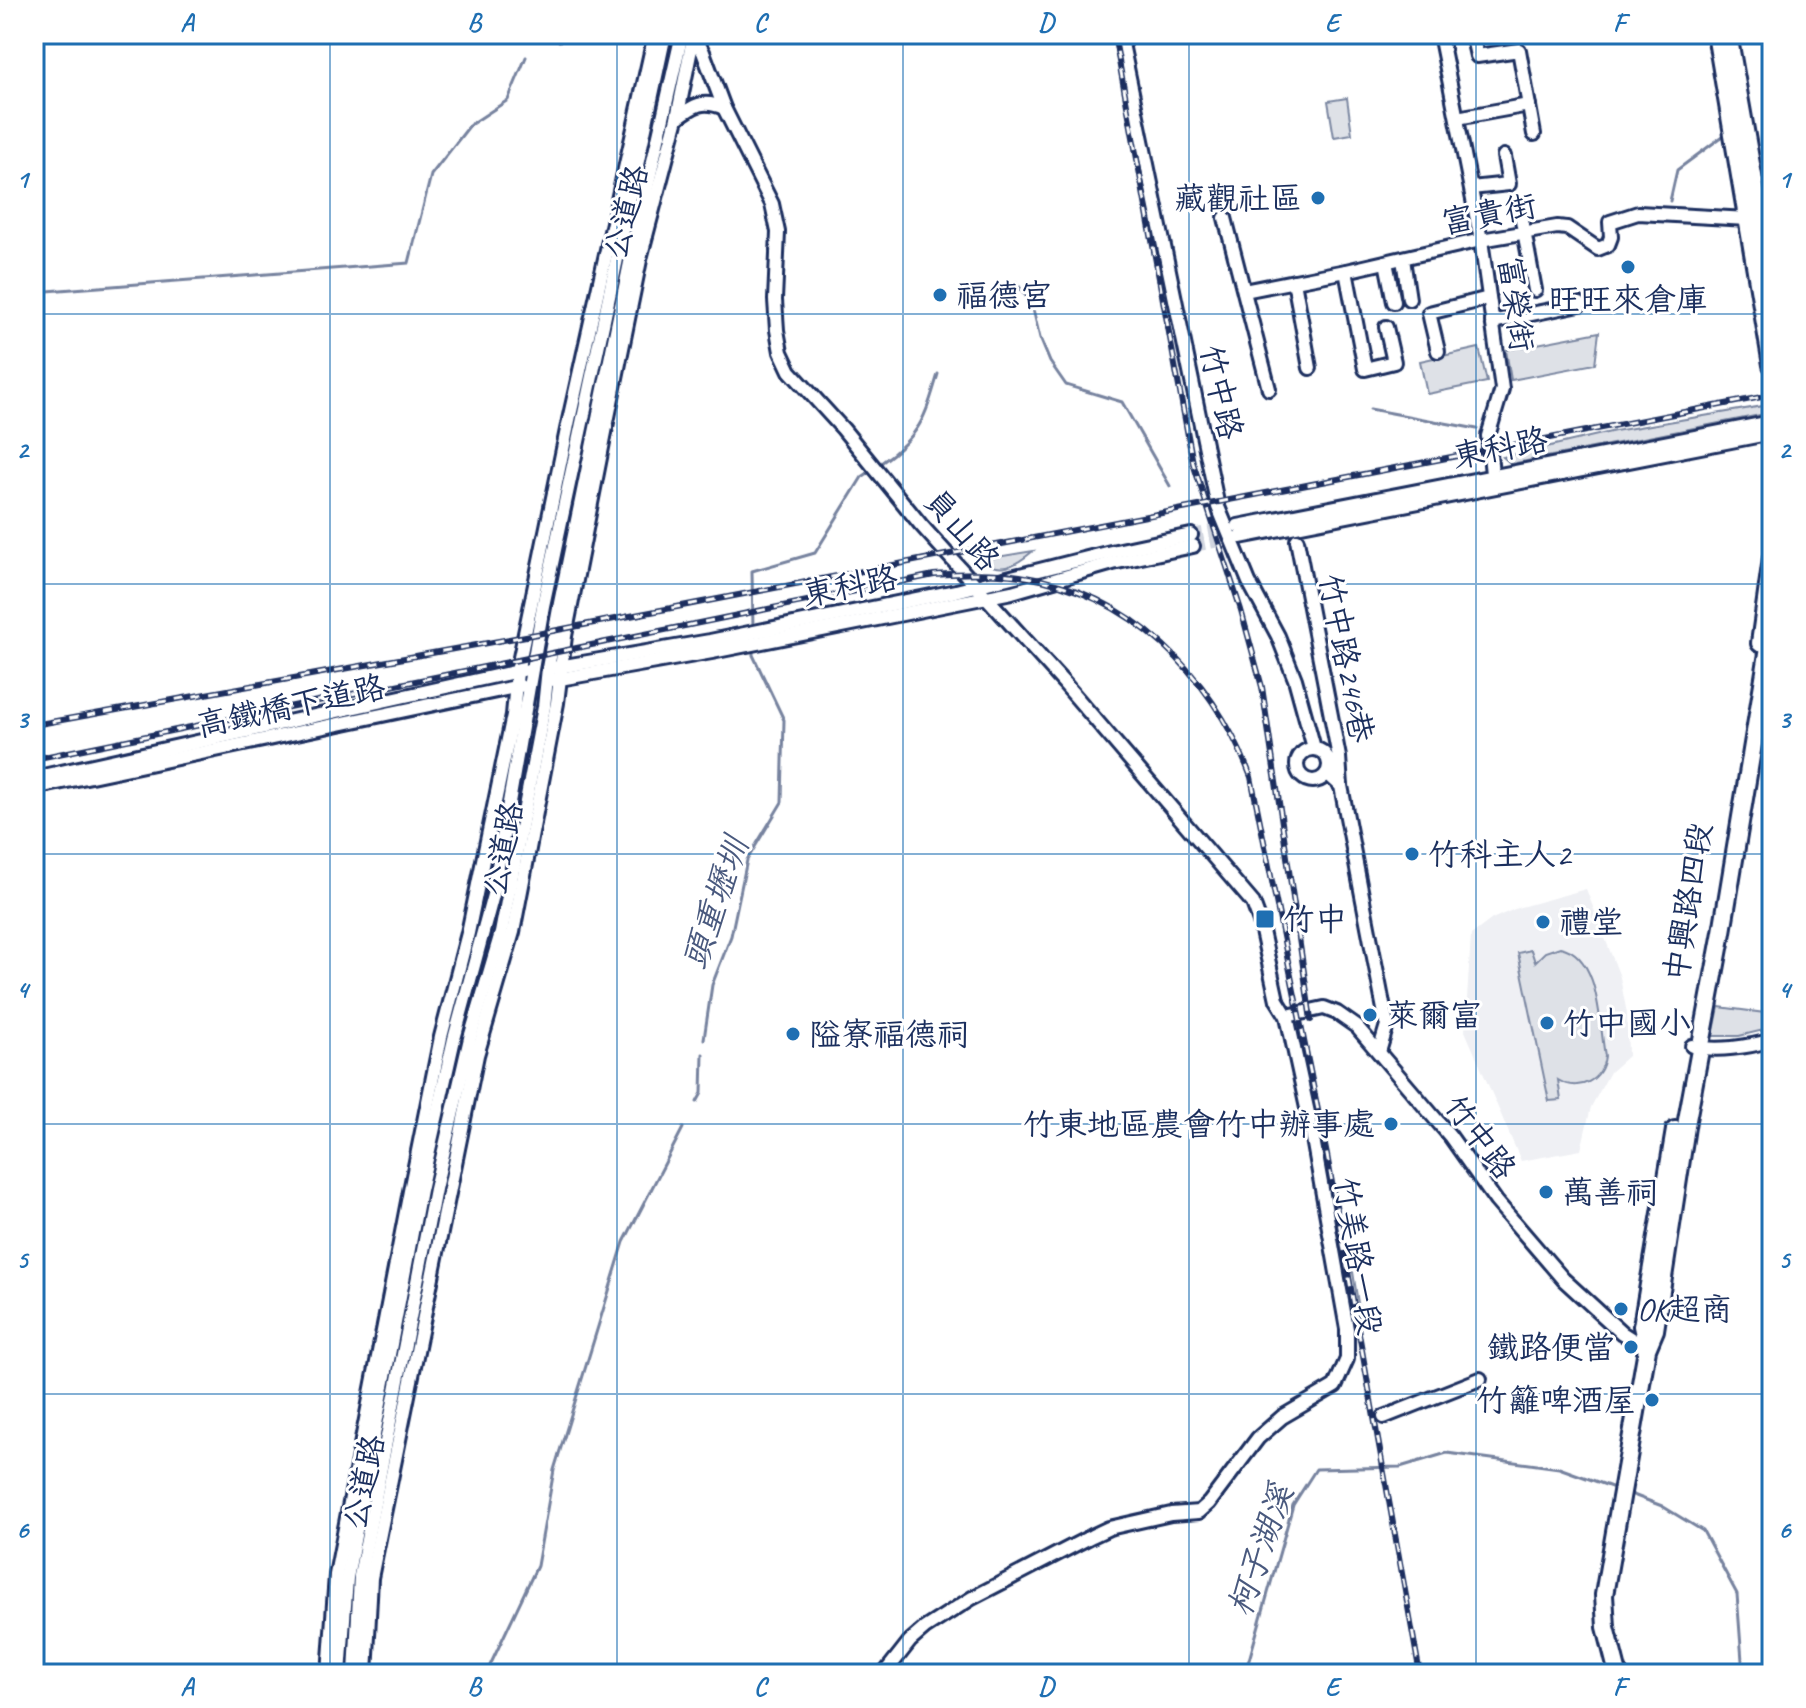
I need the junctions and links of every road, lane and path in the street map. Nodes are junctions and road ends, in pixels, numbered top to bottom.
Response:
1 (655, 34) edge
2 (665, 34) edge
3 (690, 34) edge
4 (1120, 34) edge
5 (1440, 34) edge
6 (1472, 34) edge
7 (1716, 34) edge
8 (1728, 34) edge
9 (1529, 105) junction
10 (724, 108) junction
11 (677, 118) junction
12 (1457, 118) junction
13 (1534, 134) dead end
14 (1504, 156) dead end
15 (1471, 188) junction
16 (1519, 204) dead end
17 (1225, 218) dead end
18 (1748, 219) junction
19 (1763, 229) junction
20 (1523, 234) junction
21 (1481, 240) junction
22 (636, 254) junction
23 (1403, 259) junction
24 (1386, 262) junction
25 (1346, 271) junction
26 (1294, 281) junction
27 (1772, 283) edge
28 (1535, 290) dead end
29 (1244, 291) junction
30 (1489, 298) junction
31 (1409, 299) dead end
32 (1394, 302) dead end
33 (1580, 304) dead end
34 (1492, 322) junction
35 (1386, 327) dead end
36 (1438, 351) dead end
37 (1772, 365) edge
38 (1310, 368) dead end
39 (1269, 389) dead end
40 (1772, 422) edge
41 (1772, 433) edge
42 (1492, 481) junction
43 (1239, 532) tunnel mouth
44 (1297, 540) dead end
45 (1772, 558) edge
46 (976, 587) junction
47 (987, 597) junction
48 (537, 607) junction
49 (1772, 629) edge
50 (770, 634) junction
51 (530, 669) junction
52 (517, 672) junction
53 (554, 674) junction
54 (521, 686) junction
55 (1314, 748) junction
56 (1327, 773) junction
57 (34, 778) edge
58 (1341, 786) junction
59 (34, 788) edge
60 (1287, 1016) junction
61 (1387, 1025) junction
62 (1357, 1027) junction
63 (1772, 1040) edge
64 (1697, 1047) junction
65 (1379, 1052) junction
66 (1647, 1349) junction
67 (1480, 1379) dead end
68 (1384, 1417) dead end
69 (329, 1674) edge
70 (340, 1674) edge
71 (355, 1674) edge
72 (366, 1674) edge
73 (884, 1674) edge
74 (1618, 1674) edge

1 - 48 street, 公道路
2 - 48 street, 公道路
3 - 10 street, 員山路
3 - 11 street, 公道路
3 - 22 street, 公道路
4 - 55 street, 竹中路
5 - 12 street, 富榮街
6 - 9 street
7 - 18 main road
8 - 19 main road
9 - 12 street
9 - 13 street
10 - 11 street
10 - 46 street, 員山路
11 - 22 street, 公道路
12 - 15 street, 富榮街
14 - 15 street
15 - 21 street, 富榮街
16 - 20 street
17 - 29 street
18 - 19 street
18 - 20 street, 富貴街
18 - 37 main road
19 - 27 main road
20 - 21 street, 富貴街
20 - 28 street
21 - 23 street, 富貴街
21 - 30 street, 富榮街
22 - 53 street, 公道路
23 - 24 street, 富貴街
23 - 31 street
24 - 25 street, 富貴街
24 - 32 street
25 - 26 street, 富貴街
25 - 35 street
26 - 29 street, 富貴街
26 - 38 street
29 - 39 street
30 - 34 street, 富榮街
30 - 36 street
33 - 34 street
34 - 42 street, 富榮街
40 - 42 street, 東科路
41 - 42 street, 東科路
42 - 43 street, 東科路
44 - 58 street, 竹中路246巷
45 - 64 main road, 中興路四段
46 - 47 street, 員山路
46 - 47 street, 東科路
46 - 50 street, 東科路
47 - 50 street, 東科路
47 - 60 street, 員山路
48 - 51 street, 公道路
48 - 52 street, 公道路
49 - 64 main road, 中興路四段
50 - 53 street, 東科路
51 - 52 street, 東科路
51 - 53 street, 東科路
51 - 54 street, 公道路
52 - 54 street, 公道路
52 - 57 street, 高鐵橋下道路
53 - 54 street, 高鐵橋下道路
53 - 71 street, 公道路
53 - 72 street, 公道路
54 - 59 street, 高鐵橋下道路
54 - 69 street, 公道路
54 - 70 street, 公道路
55 - 56 street
55 - 56 street
56 - 58 street
58 - 61 street
60 - 62 street, 竹中路
60 - 73 street, 竹美路一段
61 - 62 street
61 - 65 street
62 - 65 street, 竹中路
63 - 64 street
64 - 66 main road, 中興路四段
65 - 66 street, 竹中路
66 - 74 main road, 中興路四段
67 - 68 street

